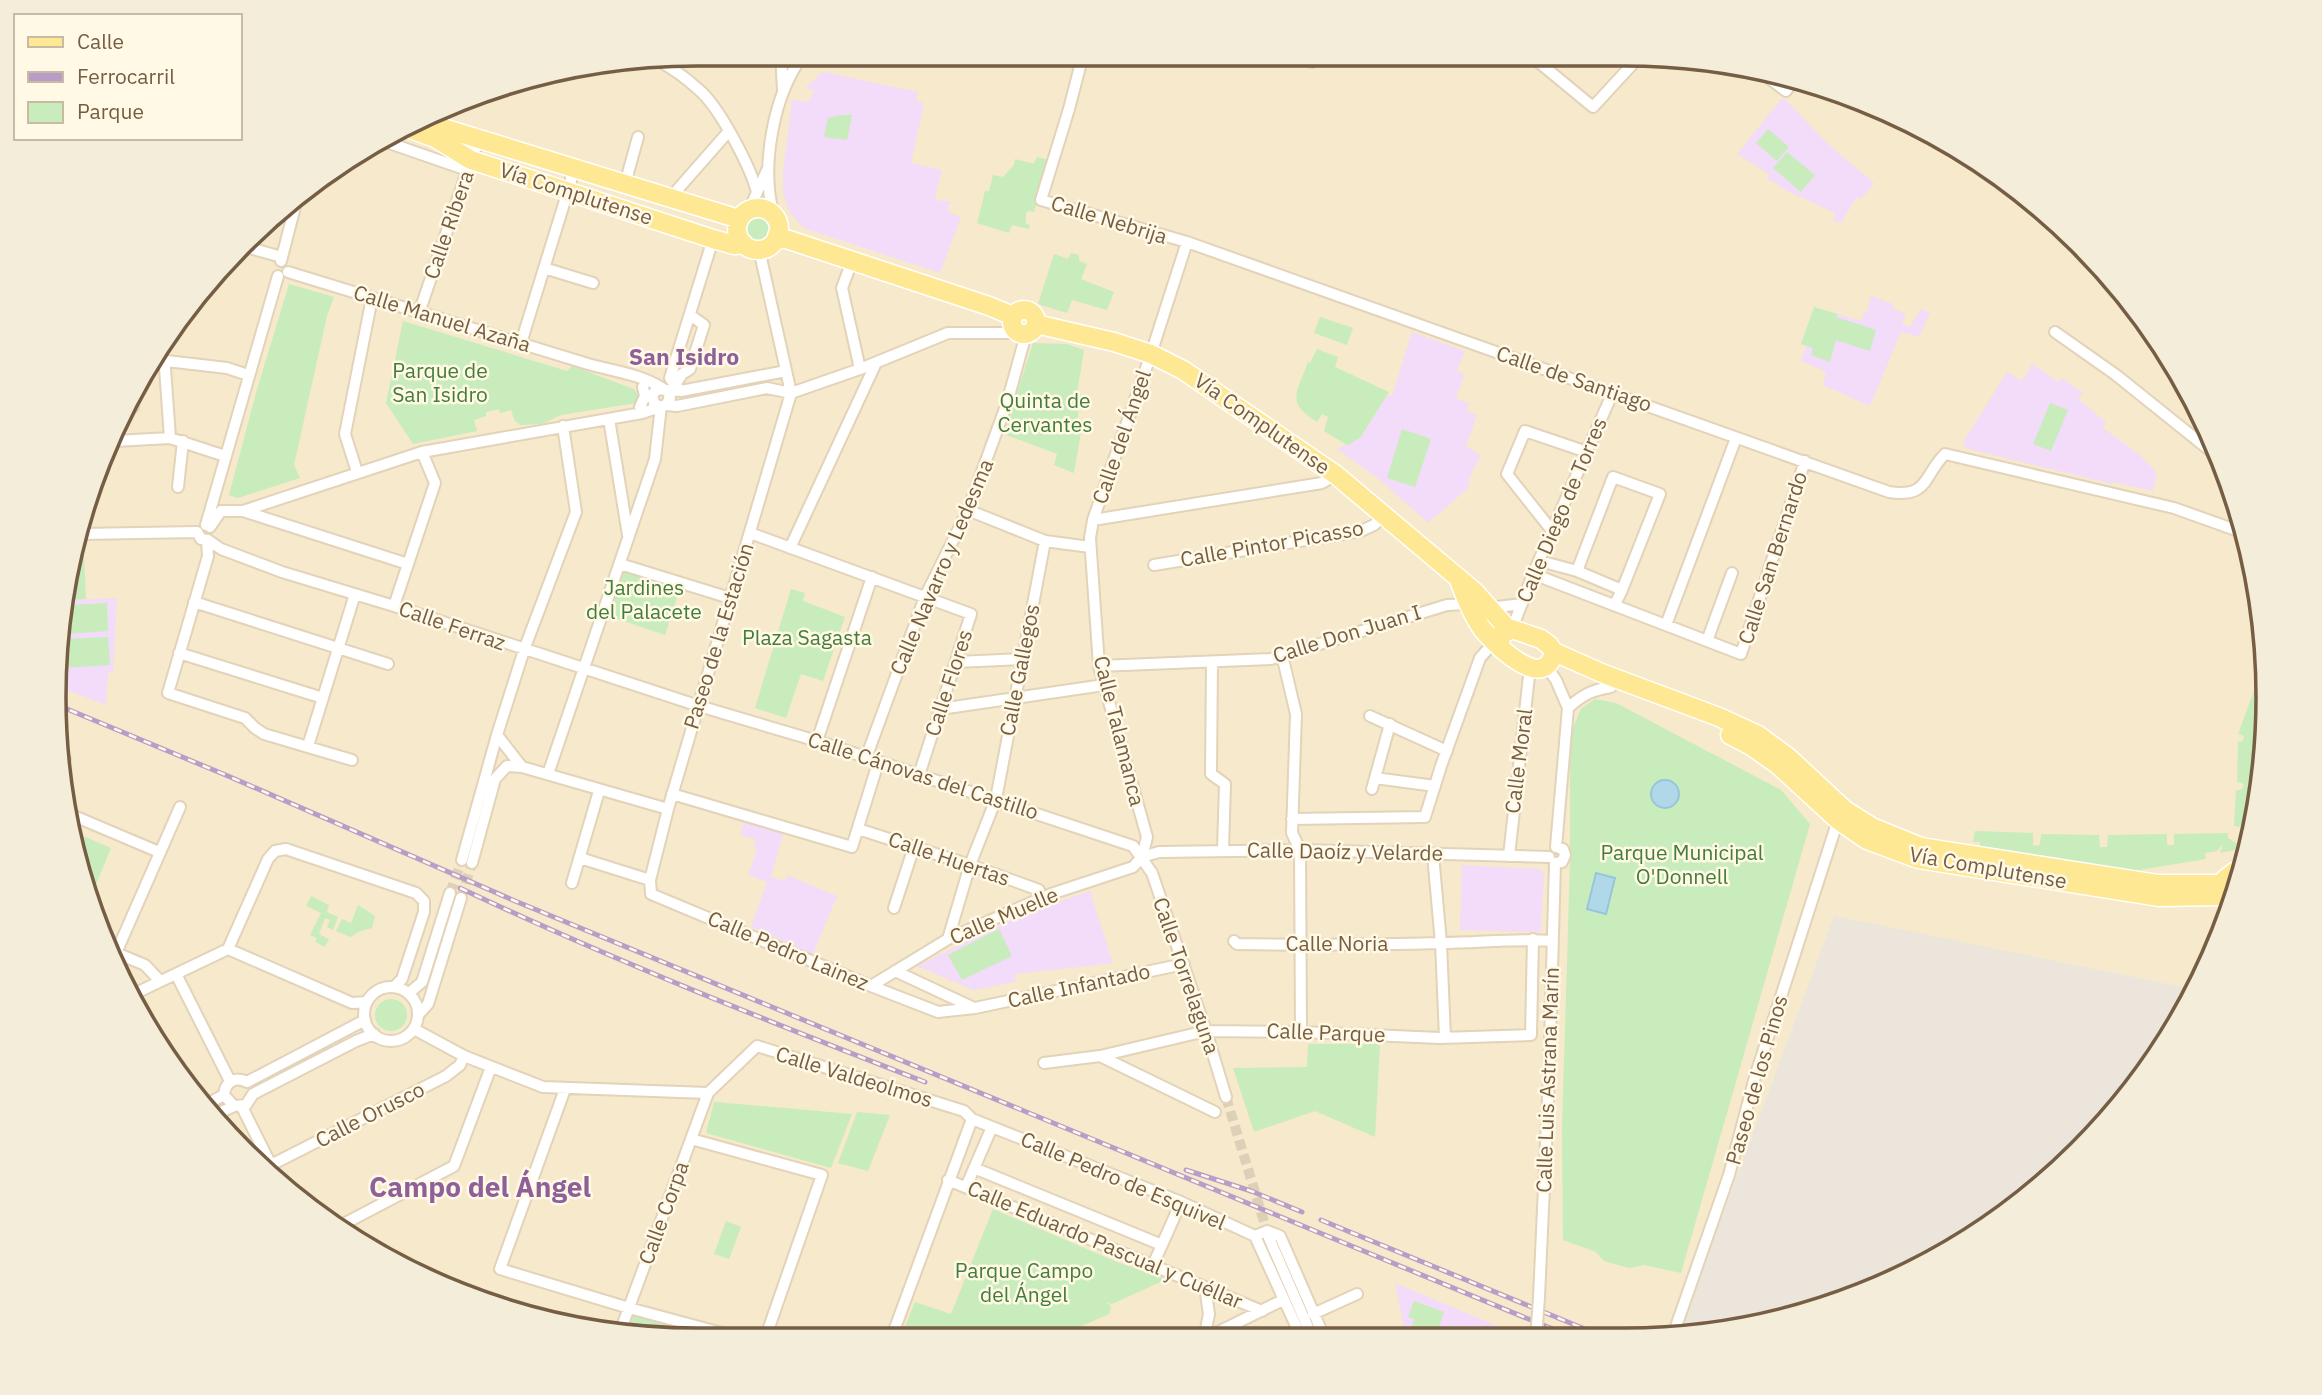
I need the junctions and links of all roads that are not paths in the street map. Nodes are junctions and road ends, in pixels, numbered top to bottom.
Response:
1 (782, 66) edge
2 (797, 66) edge
3 (1080, 66) edge
4 (1543, 66) edge
5 (1630, 66) edge
6 (668, 67) edge
7 (783, 90) junction
8 (435, 125) edge
9 (729, 131) junction
10 (418, 132) edge
11 (638, 137) dead end
12 (482, 141) junction
13 (394, 145) edge
14 (469, 165) junction
15 (769, 165) junction
16 (571, 169) junction
17 (625, 184) junction
18 (568, 191) junction
19 (757, 192) junction
20 (671, 197) junction
21 (293, 213) edge
22 (744, 214) junction
23 (774, 216) junction
24 (777, 236) junction
25 (713, 239) junction
26 (1187, 242) junction
27 (751, 246) junction
28 (253, 249) edge
29 (281, 259) junction
30 (852, 261) junction
31 (544, 268) junction
32 (283, 274) junction
33 (593, 283) dead end
34 (372, 298) junction
35 (419, 313) junction
36 (690, 315) junction
37 (1022, 326) junction
38 (2055, 332) dead end
39 (521, 343) junction
40 (1151, 354) junction
41 (166, 359) edge
42 (876, 363) junction
43 (162, 365) edge
44 (596, 366) junction
45 (860, 369) junction
46 (786, 371) junction
47 (248, 375) junction
48 (643, 387) junction
49 (671, 388) junction
50 (1613, 392) junction
51 (791, 393) junction
52 (658, 403) junction
53 (640, 407) junction
54 (609, 419) junction
55 (563, 426) junction
56 (170, 438) junction
57 (1736, 438) junction
58 (2199, 439) edge
59 (121, 442) edge
60 (183, 442) junction
61 (422, 452) junction
62 (1587, 452) junction
63 (225, 456) junction
64 (1804, 461) junction
65 (357, 472) junction
66 (1335, 475) junction
67 (178, 487) dead end
68 (968, 510) junction
69 (243, 511) junction
70 (1384, 515) junction
71 (1093, 520) junction
72 (205, 528) junction
73 (2232, 529) edge
74 (1553, 532) junction
75 (750, 533) junction
76 (88, 534) edge
77 (629, 538) junction
78 (208, 540) junction
79 (1045, 541) junction
80 (1090, 547) junction
81 (790, 548) junction
82 (1540, 561) junction
83 (408, 564) junction
84 (620, 564) junction
85 (1154, 565) dead end
86 (1577, 571) junction
87 (1732, 573) dead end
88 (1534, 574) junction
89 (872, 577) junction
90 (1459, 580) junction
91 (1622, 590) junction
92 (355, 594) junction
93 (925, 597) junction
94 (730, 598) junction
95 (194, 603) junction
96 (1468, 604) junction
97 (1522, 604) junction
98 (1615, 604) junction
99 (394, 606) junction
100 (1489, 608) junction
101 (1666, 625) junction
102 (1507, 635) junction
103 (1707, 641) junction
104 (340, 648) junction
105 (524, 650) junction
106 (179, 653) junction
107 (1282, 655) junction
108 (1023, 659) junction
109 (956, 662) junction
110 (1212, 662) junction
111 (1546, 662) junction
112 (388, 664) dead end
113 (1099, 666) junction
114 (584, 668) junction
115 (1104, 685) junction
116 (1611, 688) junction
117 (323, 698) junction
118 (1014, 699) junction
119 (699, 706) junction
120 (1568, 708) junction
121 (940, 709) junction
122 (1370, 716) dead end
123 (1390, 724) junction
124 (497, 735) junction
125 (817, 741) junction
126 (308, 746) junction
127 (1447, 751) junction
128 (866, 758) junction
129 (352, 760) dead end
130 (878, 763) junction
131 (522, 767) junction
132 (548, 774) junction
133 (919, 775) junction
134 (1435, 786) junction
135 (599, 791) junction
136 (673, 794) junction
137 (996, 799) junction
138 (180, 807) dead end
139 (668, 809) junction
140 (78, 818) edge
141 (1293, 819) junction
142 (1838, 820) junction
143 (858, 829) junction
144 (914, 847) junction
145 (1223, 850) junction
146 (1300, 850) junction
147 (159, 852) junction
148 (1433, 855) junction
149 (1509, 856) junction
150 (1142, 857) junction
151 (580, 858) junction
152 (1552, 860) junction
153 (970, 865) junction
154 (650, 880) junction
155 (572, 883) dead end
156 (1039, 890) dead end
157 (2224, 895) edge
158 (2224, 895) edge
159 (894, 908) dead end
160 (948, 939) junction
161 (1533, 939) junction
162 (1234, 941) dead end
163 (1553, 941) junction
164 (1441, 943) junction
165 (1300, 944) junction
166 (118, 946) edge
167 (228, 949) junction
168 (123, 956) edge
169 (1184, 964) junction
170 (895, 971) junction
171 (176, 974) junction
172 (160, 981) junction
173 (871, 986) junction
174 (394, 987) junction
175 (140, 991) edge
176 (409, 993) junction
177 (367, 1002) junction
178 (975, 1008) junction
179 (938, 1012) joint
180 (418, 1015) junction
181 (365, 1020) junction
182 (414, 1029) junction
183 (1206, 1031) junction
184 (1301, 1032) junction
185 (373, 1034) junction
186 (1531, 1035) joint
187 (1445, 1038) junction
188 (464, 1056) junction
189 (1101, 1056) junction
190 (1044, 1063) dead end
191 (491, 1067) junction
192 (230, 1082) junction
193 (247, 1082) junction
194 (565, 1089) junction
195 (708, 1093) junction
196 (253, 1094) junction
197 (224, 1095) junction
198 (1226, 1097) tunnel mouth
199 (212, 1101) edge
200 (238, 1107) junction
201 (1215, 1112) dead end
202 (222, 1113) edge
203 (972, 1119) junction
204 (992, 1127) junction
205 (691, 1139) junction
206 (266, 1158) edge
207 (274, 1165) edge
208 (974, 1168) junction
209 (948, 1180) junction
210 (966, 1188) junction
211 (1181, 1202) junction
212 (347, 1222) edge
213 (1255, 1236) junction
214 (1269, 1238) tunnel mouth
215 (1162, 1245) junction
216 (1153, 1265) junction
217 (1205, 1287) junction
218 (1357, 1294) dead end
219 (1283, 1300) junction
220 (629, 1308) junction
221 (1262, 1311) junction
222 (1313, 1314) junction
223 (623, 1324) edge
224 (1676, 1326) edge
225 (703, 1328) edge
226 (769, 1328) edge
227 (895, 1328) edge
228 (1206, 1328) edge
229 (1227, 1328) edge
230 (1297, 1328) edge
231 (1308, 1328) edge
232 (1320, 1328) edge
233 (1537, 1328) edge

1 - 7 street
2 - 7 street
3 - 26 street, Calle Nebrija
4 - 5 street
6 - 9 street
7 - 15 street
8 - 12 main road, Vía Complutense
9 - 19 street
9 - 20 street
10 - 14 main road, Vía Complutense
11 - 17 street
12 - 14 street, Calle Ribera
12 - 16 main road, Vía Complutense
13 - 14 street, Vía Complutense
14 - 18 main road, Vía Complutense
14 - 35 street, Calle Ribera
15 - 19 street
15 - 23 street
16 - 17 main road, Vía Complutense
16 - 18 street
17 - 20 main road, Vía Complutense
18 - 25 main road, Vía Complutense
18 - 31 street
19 - 22 street
20 - 22 main road, Vía Complutense
21 - 29 street
22 - 23 main road
22 - 27 main road
23 - 24 main road
24 - 27 main road
24 - 30 main road, Vía Complutense
25 - 27 main road, Vía Complutense
25 - 36 street
26 - 40 street, Calle del Ángel
26 - 50 street, Calle de Santiago
27 - 46 street
28 - 29 street
29 - 32 street
30 - 37 main road, Vía Complutense
30 - 45 street
31 - 33 street
31 - 39 street
32 - 34 street, Calle Manuel Azaña
32 - 47 street
34 - 35 street, Calle Manuel Azaña
34 - 65 street
35 - 39 street, Calle Manuel Azaña
36 - 49 street
36 - 49 street
37 - 40 main road, Vía Complutense
37 - 42 street
37 - 68 street, Calle Navarro y Ledesma
38 - 58 street
39 - 44 street, Calle Manuel Azaña
40 - 66 main road, Vía Complutense
40 - 71 street, Calle del Ángel
41 - 47 street
42 - 45 street
42 - 81 street
43 - 56 street
44 - 48 street, Calle Manuel Azaña
44 - 49 street, Calle Manuel Azaña
45 - 51 street
46 - 49 street
46 - 51 street
47 - 63 street
48 - 52 street, Calle Manuel Azaña
48 - 53 street
49 - 52 street
49 - 52 street
50 - 57 street, Calle de Santiago
50 - 62 street, Calle Diego de Torres
51 - 52 street
51 - 75 street, Paseo de la Estación
52 - 53 street
52 - 54 street
52 - 77 street
53 - 55 street
54 - 55 street
54 - 77 street
55 - 61 street
55 - 105 street
56 - 59 street
56 - 60 street
57 - 64 street, Calle de Santiago
57 - 101 street
60 - 63 street
60 - 67 street
61 - 65 street
61 - 83 street
62 - 74 street, Calle Diego de Torres
62 - 74 street
63 - 72 street
64 - 73 street, Calle de Santiago
64 - 103 street, Calle San Bernardo
65 - 69 street
66 - 70 main road, Vía Complutense
66 - 71 street
68 - 79 street
68 - 93 street, Calle Navarro y Ledesma
69 - 72 street
69 - 83 street
70 - 85 street, Calle Pintor Picasso
70 - 90 main road, Vía Complutense
71 - 80 street, Calle Talamanca
72 - 76 street
72 - 78 street, Calle Ferraz
74 - 82 street, Calle Diego de Torres
75 - 81 street, Calle Flores
75 - 94 street, Paseo de la Estación
77 - 84 street
78 - 92 street, Calle Ferraz
78 - 95 street
79 - 80 street
79 - 108 street, Calle Gallegos
80 - 113 street, Calle Talamanca
81 - 89 street, Calle Flores
82 - 86 street
82 - 88 street, Calle Diego de Torres
83 - 99 street
84 - 94 street
84 - 114 street
86 - 91 street
86 - 91 street
87 - 103 street
88 - 97 street, Calle Diego de Torres
88 - 98 street
89 - 93 street, Calle Flores
89 - 125 street
90 - 96 main road, Vía Complutense
90 - 100 main road, Vía Complutense
91 - 98 street
92 - 99 street, Calle Ferraz
92 - 104 street
93 - 109 street, Calle Flores
93 - 128 street, Calle Navarro y Ledesma
94 - 119 street, Paseo de la Estación
95 - 104 street
95 - 106 street
96 - 102 main road, Vía Complutense
96 - 107 street, Calle Don Juan I
97 - 100 street
97 - 102 street, Calle Diego de Torres
98 - 101 street
99 - 105 street, Calle Ferraz
100 - 102 main road, Vía Complutense
101 - 103 street
102 - 111 main road
102 - 111 main road
102 - 127 street
104 - 112 street
104 - 117 street
105 - 114 street, Calle Ferraz
105 - 124 street
106 - 117 street
106 - 126 street
107 - 110 street, Calle Don Juan I
107 - 141 street
108 - 109 street
108 - 118 street, Calle Gallegos
109 - 121 street, Calle Flores
110 - 113 street, Calle Don Juan I
110 - 145 street
111 - 116 main road, Vía Complutense
111 - 120 street
111 - 149 street, Calle Moral
111 - 157 main road, Vía Complutense
113 - 115 street, Calle Talamanca
114 - 119 street, Calle Ferraz
114 - 132 street
115 - 118 street
115 - 150 street, Calle Talamanca
116 - 120 street
116 - 142 main road, Vía Complutense
117 - 126 street
118 - 121 street
118 - 137 street, Calle Gallegos
119 - 125 street, Calle Cánovas del Castillo
119 - 136 street, Paseo de la Estación
120 - 152 street
121 - 133 street, Calle Flores
122 - 123 street
123 - 127 street
123 - 134 street
124 - 131 street
124 - 131 street
125 - 128 street, Calle Cánovas del Castillo
126 - 129 street
127 - 134 street
128 - 130 street, Calle Cánovas del Castillo
130 - 133 street, Calle Cánovas del Castillo
130 - 143 street
131 - 132 street
132 - 135 street
133 - 137 street, Calle Cánovas del Castillo
134 - 141 street
135 - 139 street
135 - 151 street
136 - 139 street, Paseo de la Estación
136 - 143 street
137 - 150 street, Calle Cánovas del Castillo
137 - 153 street, Calle Gallegos
138 - 147 street
139 - 154 street, Paseo de la Estación
140 - 147 street
141 - 146 street
142 - 158 main road, Vía Complutense
142 - 224 street, Paseo de los Pinos
143 - 144 street, Calle Huertas
144 - 153 street, Calle Huertas
144 - 159 street
145 - 146 street, Calle Daoíz y Velarde
145 - 150 street, Calle Daoíz y Velarde
146 - 148 street, Calle Daoíz y Velarde
146 - 165 street
147 - 166 street
148 - 149 street, Calle Daoíz y Velarde
148 - 164 street
149 - 152 street, Calle Daoíz y Velarde
150 - 160 street, Calle Muelle
150 - 169 street, Calle Torrelaguna
151 - 154 street
151 - 155 street
152 - 163 street, Calle Luis Astrana Marín
153 - 156 street, Calle Huertas
153 - 160 street, Calle Gallegos
154 - 173 street, Calle Pedro Lainez
160 - 170 street, Calle Muelle
161 - 163 street, Calle Noria
161 - 164 street, Calle Noria
161 - 186 street, Calle Luis Astrana Marín
162 - 165 street, Calle Noria
163 - 233 street, Calle Luis Astrana Marín, bridge
164 - 165 street, Calle Noria
164 - 187 street
165 - 184 street
167 - 171 street
167 - 174 street
167 - 177 street
168 - 172 street
169 - 178 street, Calle Infantado
169 - 183 street, Calle Torrelaguna
170 - 173 street, Calle Muelle
170 - 178 street
171 - 172 street
171 - 192 street
172 - 175 street
173 - 179 street, Calle Pedro Lainez
174 - 176 street
174 - 177 street
176 - 180 street
176 - 180 street
177 - 181 street
178 - 179 street, Calle Infantado
180 - 182 street
181 - 185 street
181 - 193 street
182 - 185 street
182 - 188 street
183 - 184 street, Calle Parque
183 - 189 street, Calle Parque
183 - 198 street, Calle Torrelaguna
184 - 187 street, Calle Parque
185 - 196 street
186 - 187 street, Calle Parque
188 - 191 street
188 - 207 street, Calle Orusco
189 - 190 street, Calle Parque
189 - 201 street
191 - 194 street
191 - 212 street
192 - 193 street
192 - 197 street
193 - 196 street
194 - 195 street
194 - 220 street
195 - 203 street, Calle Valdeolmos
195 - 205 street, Calle Corpa
196 - 200 street
197 - 199 street
197 - 200 street
200 - 202 street
200 - 206 street
203 - 204 street, Calle Pedro de Esquivel
203 - 209 street
204 - 208 street
204 - 211 street, Calle Pedro de Esquivel
205 - 220 street, Calle Corpa
205 - 226 street
208 - 210 street
208 - 215 street, Calle Eduardo Pascual y Cuéllar
209 - 210 street, Calle Eduardo Pascual y Cuéllar
209 - 227 street
210 - 216 street, Calle Eduardo Pascual y Cuéllar
211 - 213 street, Calle Pedro de Esquivel
211 - 215 street
213 - 219 street
213 - 222 street
214 - 231 street
215 - 216 street
216 - 217 street, Calle Eduardo Pascual y Cuéllar
217 - 221 street, Calle Eduardo Pascual y Cuéllar
217 - 228 street
218 - 222 street
219 - 221 street
219 - 230 street
220 - 223 street, Calle Corpa
220 - 225 street
221 - 229 street
222 - 232 street

